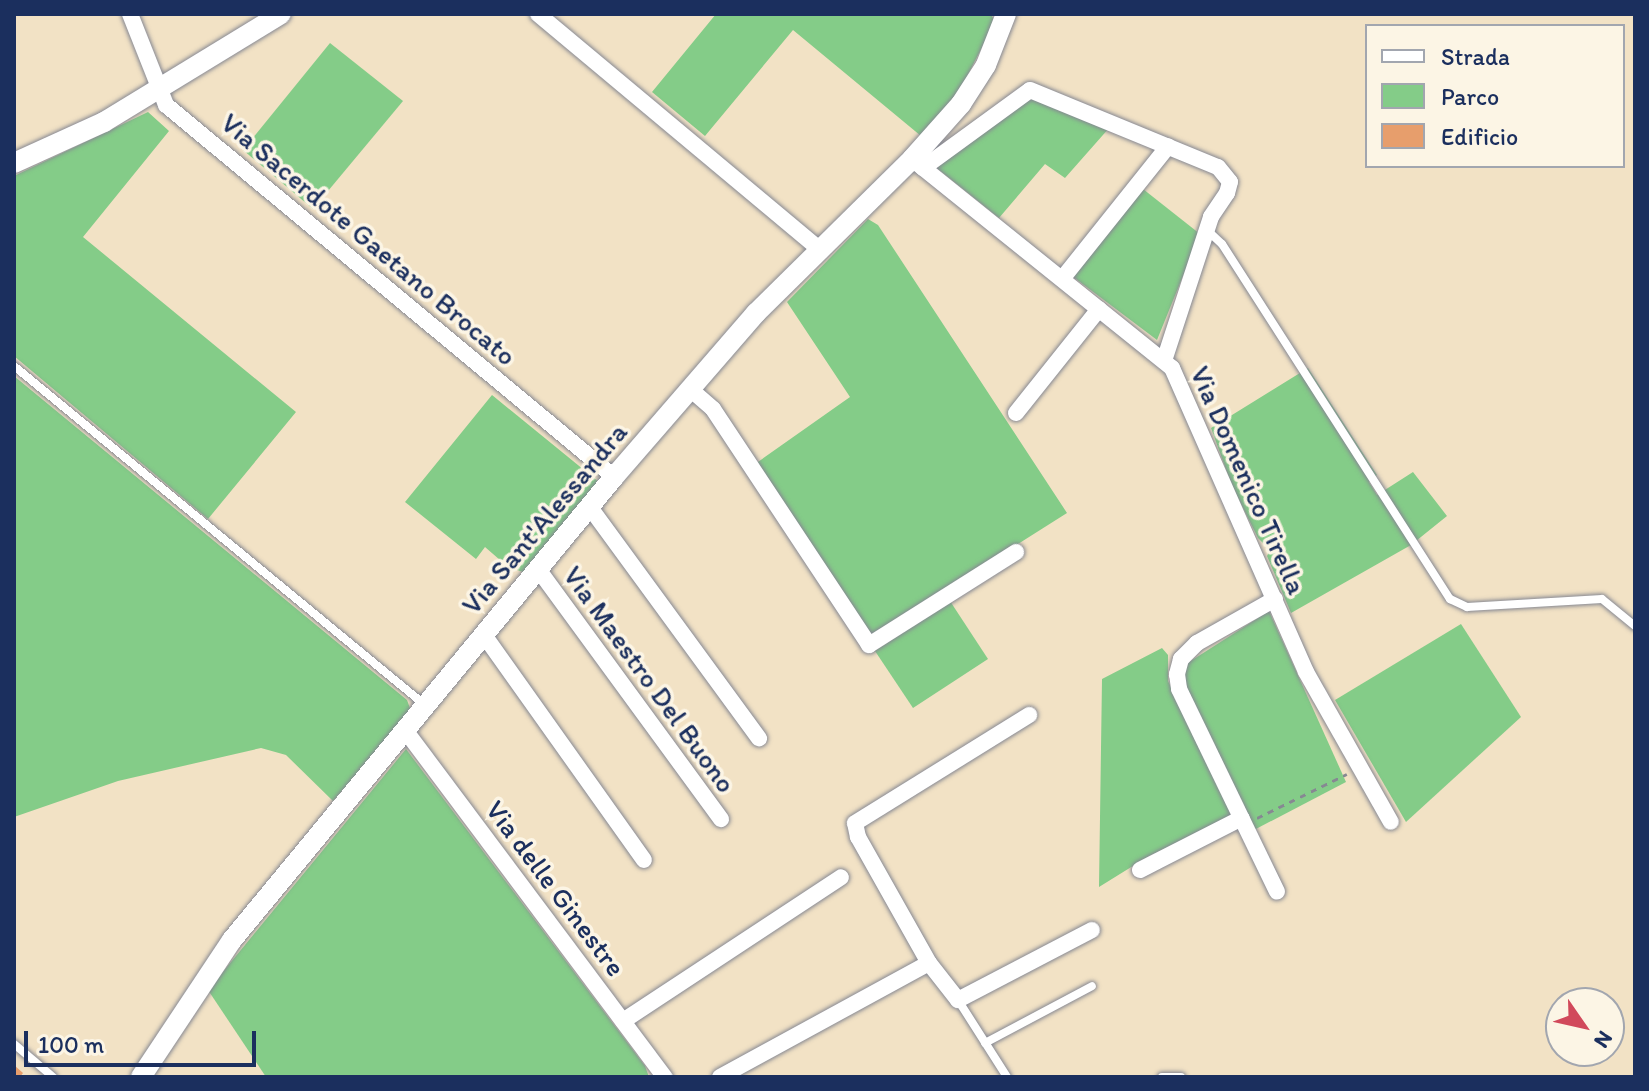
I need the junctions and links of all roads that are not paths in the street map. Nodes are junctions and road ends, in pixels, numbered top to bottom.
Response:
1 (130, 14) edge
2 (281, 14) edge
3 (538, 14) edge
4 (1006, 14) edge
5 (158, 89) junction
6 (1168, 146) junction
7 (14, 163) edge
8 (918, 164) junction
9 (1208, 231) junction
10 (820, 250) junction
11 (1062, 279) junction
12 (1099, 309) junction
13 (1164, 361) junction
14 (14, 366) edge
15 (689, 388) junction
16 (1016, 413) dead end
17 (614, 477) junction
18 (589, 506) junction
19 (1016, 552) dead end
20 (538, 569) junction
21 (1275, 599) junction
22 (1635, 626) edge
23 (484, 635) junction
24 (426, 705) junction
25 (1029, 715) dead end
26 (405, 730) junction
27 (759, 738) dead end
28 (721, 819) dead end
29 (1244, 821) junction
30 (1391, 822) dead end
31 (644, 860) dead end
32 (1140, 870) dead end
33 (841, 877) dead end
34 (1277, 892) dead end
35 (1092, 930) dead end
36 (929, 963) junction
37 (1092, 986) dead end
38 (958, 1000) junction
39 (623, 1021) junction
40 (985, 1043) junction
41 (14, 1044) edge
42 (661, 1075) edge
43 (50, 1076) edge
44 (141, 1077) edge
45 (720, 1077) edge
46 (1007, 1077) edge
47 (1162, 1077) edge
48 (1181, 1077) edge

1 - 5 street, Via Sacerdote Gaetano Brocato
2 - 5 street
3 - 10 street
4 - 8 street, Via Sant'Alessandra
5 - 7 street
5 - 17 street, Via Sacerdote Gaetano Brocato
6 - 8 street
6 - 9 street
6 - 11 street
8 - 10 street, Via Sant'Alessandra
8 - 11 street, Via Domenico Tirella
9 - 13 street
9 - 22 lane
10 - 15 street, Via Sant'Alessandra
11 - 12 street, Via Domenico Tirella
12 - 13 street, Via Domenico Tirella
12 - 16 street
13 - 21 street, Via Domenico Tirella
14 - 24 lane
15 - 17 street, Via Sant'Alessandra
15 - 19 street
17 - 18 street, Via Sant'Alessandra
18 - 20 street, Via Sant'Alessandra
18 - 27 street
20 - 23 street, Via Sant'Alessandra
20 - 28 street, Via Maestro Del Buono
21 - 29 street
21 - 30 street, Via Domenico Tirella
23 - 24 street, Via Sant'Alessandra
23 - 31 street
24 - 26 street, Via Sant'Alessandra
25 - 36 street
26 - 39 street, Via delle Ginestre
26 - 44 street, Via Sant'Alessandra
29 - 32 street
29 - 34 street
33 - 39 street
35 - 38 street
36 - 38 street
36 - 45 street
37 - 40 lane
38 - 40 lane
39 - 42 street, Via delle Ginestre
40 - 46 lane
41 - 43 lane
47 - 48 lane

